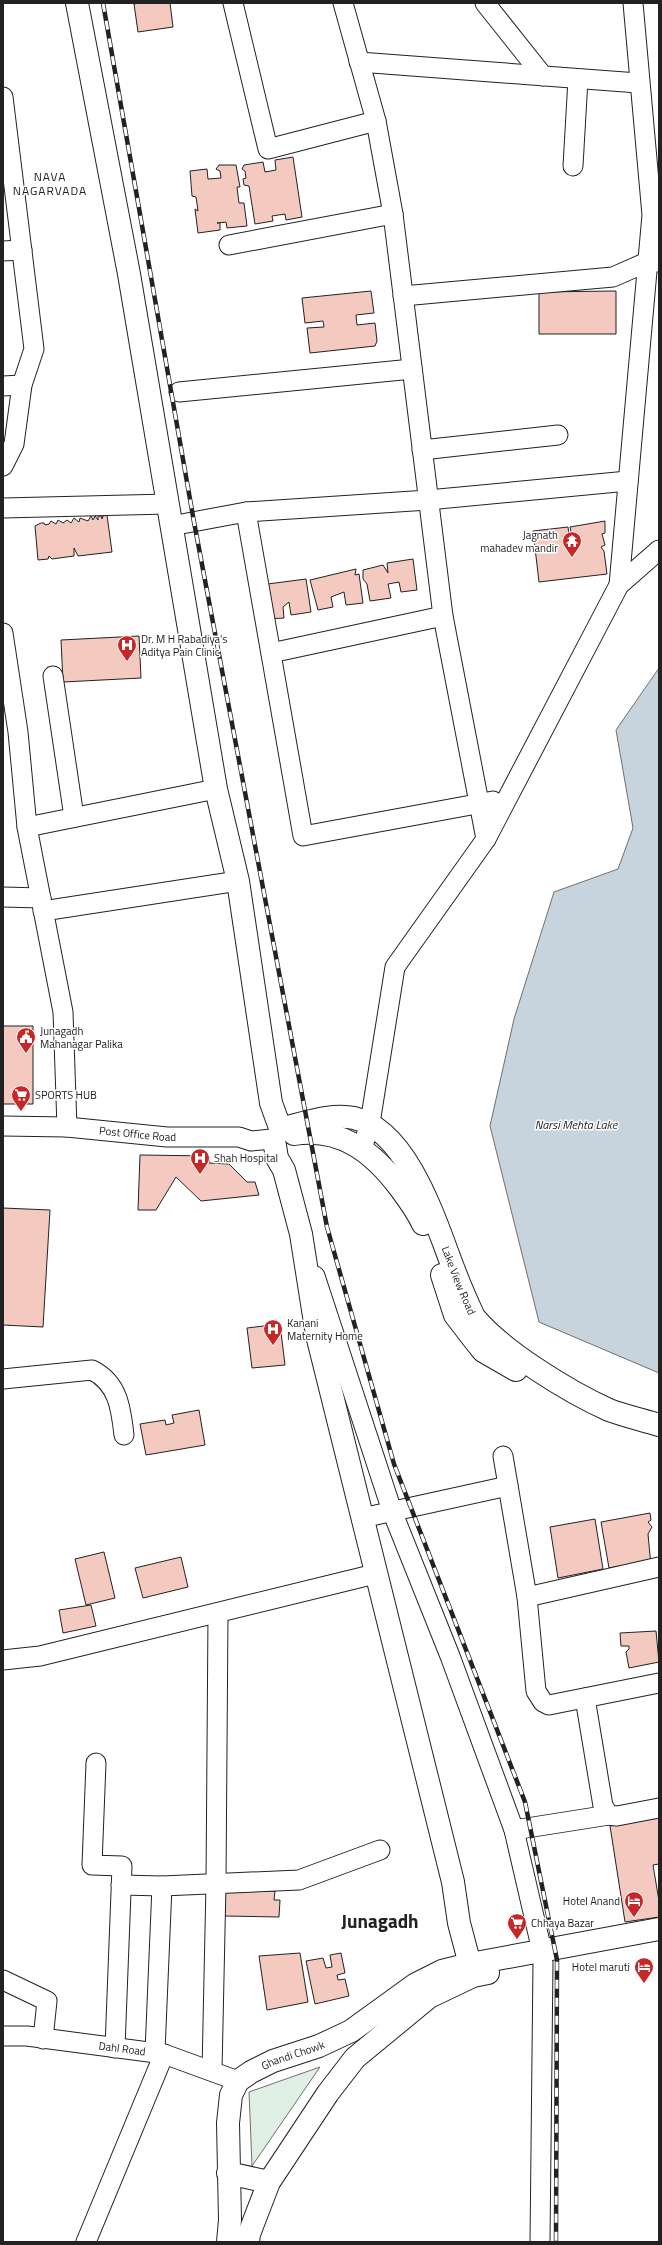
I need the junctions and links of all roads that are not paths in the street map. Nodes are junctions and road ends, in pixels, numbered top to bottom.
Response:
1 (76, 3) edge
2 (233, 3) edge
3 (343, 3) edge
4 (485, 3) edge
5 (633, 3) edge
6 (359, 62) junction
7 (543, 76) junction
8 (578, 79) junction
9 (638, 83) junction
10 (3, 97) edge
11 (4, 117) edge
12 (376, 121) junction
13 (652, 145) edge
14 (573, 166) dead end
15 (393, 214) junction
16 (228, 246) dead end
17 (22, 250) junction
18 (3, 251) edge
19 (653, 262) edge
20 (403, 296) junction
21 (412, 369) junction
22 (22, 385) junction
23 (3, 386) edge
24 (179, 392) dead end
25 (558, 435) dead end
26 (422, 450) junction
27 (3, 466) edge
28 (628, 481) junction
29 (428, 500) junction
30 (168, 504) junction
31 (3, 508) edge
32 (246, 512) junction
33 (172, 526) junction
34 (659, 550) edge
35 (619, 585) junction
36 (443, 616) junction
37 (4, 640) edge
38 (271, 653) junction
39 (54, 676) dead end
40 (11, 732) edge
41 (216, 789) junction
42 (508, 799) junction
43 (480, 804) junction
44 (74, 817) junction
45 (27, 827) junction
46 (486, 839) junction
47 (238, 880) junction
48 (3, 897) edge
49 (42, 904) junction
50 (370, 1123) junction
51 (3, 1126) edge
52 (67, 1127) junction
53 (278, 1132) junction
54 (362, 1149) junction
55 (301, 1234) junction
56 (3, 1379) edge
57 (659, 1425) edge
58 (124, 1435) dead end
59 (659, 1438) edge
60 (503, 1456) dead end
61 (508, 1486) junction
62 (392, 1511) junction
63 (362, 1518) junction
64 (659, 1567) edge
65 (375, 1574) junction
66 (527, 1597) junction
67 (218, 1614) junction
68 (3, 1660) edge
69 (659, 1683) edge
70 (585, 1698) junction
71 (96, 1763) dead end
72 (659, 1808) edge
73 (609, 1814) junction
74 (514, 1830) junction
75 (380, 1850) dead end
76 (216, 1884) junction
77 (121, 1885) junction
78 (162, 1886) junction
79 (659, 1929) edge
80 (659, 1939) edge
81 (542, 1957) junction
82 (472, 1970) junction
83 (3, 1980) edge
84 (3, 2036) edge
85 (44, 2038) junction
86 (319, 2046) junction
87 (115, 2048) junction
88 (160, 2053) junction
89 (212, 2071) junction
90 (345, 2071) junction
91 (238, 2081) junction
92 (228, 2173) junction
93 (269, 2182) junction
94 (249, 2238) edge
95 (86, 2242) edge
96 (228, 2242) edge
97 (540, 2242) edge

1 - 30 main road
2 - 12 street
3 - 6 street
4 - 7 street
5 - 9 street
6 - 7 street
6 - 12 street
7 - 8 street
8 - 9 street
8 - 14 street
9 - 13 street
10 - 11 street
11 - 17 street
12 - 15 street
13 - 19 street
15 - 16 street
15 - 20 street
17 - 18 street
17 - 22 street
19 - 20 street
19 - 28 street
20 - 21 street
21 - 24 street
21 - 26 street
22 - 23 street
22 - 27 street
25 - 26 street
26 - 29 street
28 - 29 street
28 - 35 street
29 - 32 street
29 - 36 street
30 - 31 street
30 - 33 main road
32 - 33 street
32 - 38 street
33 - 41 main road
34 - 35 street
35 - 42 street
36 - 38 street
36 - 43 street
37 - 40 street
38 - 43 street
39 - 44 street
40 - 45 street
41 - 44 street
41 - 47 main road
42 - 43 street
42 - 46 street
43 - 46 street
44 - 45 street
45 - 49 street
46 - 50 street
47 - 49 street
47 - 53 main road
48 - 49 street
49 - 52 street
50 - 53 main road, Lake View Road
50 - 54 street
50 - 57 main road, Lake View Road
51 - 52 street, Post Office Road
52 - 53 street, Post Office Road
53 - 54 main road
53 - 55 main road
54 - 59 main road, Lake View Road
55 - 62 street
55 - 63 main road
56 - 58 street
60 - 61 street
61 - 62 street
61 - 66 street
62 - 63 street
62 - 74 street
63 - 65 main road
64 - 66 street
65 - 67 street
65 - 82 main road
66 - 70 street
67 - 68 street
67 - 76 street
69 - 70 street
70 - 73 street
71 - 77 street
72 - 73 street
73 - 74 street
74 - 81 street
75 - 76 street
76 - 78 street
76 - 89 street
77 - 78 street
77 - 87 street
78 - 88 street
79 - 81 main road
80 - 81 main road
81 - 82 main road
81 - 97 street
82 - 86 main road, Ghandi Chowk
82 - 90 main road
83 - 85 street
84 - 85 street, Dahl Road
85 - 87 street, Dahl Road
86 - 90 main road
86 - 91 main road, Ghandi Chowk
87 - 88 street, Dahl Road
88 - 89 street, Dahl Road
88 - 95 street
89 - 91 street, Dahl Road
90 - 93 main road
91 - 92 main road
92 - 93 main road
92 - 96 main road
93 - 94 main road

